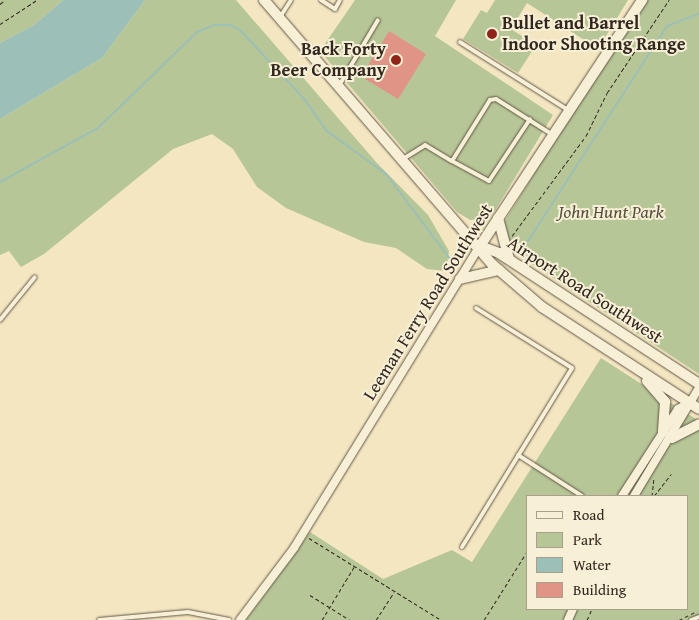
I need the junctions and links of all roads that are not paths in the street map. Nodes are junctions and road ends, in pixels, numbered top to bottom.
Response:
1 (264, 0) edge
2 (291, 0) edge
3 (321, 0) edge
4 (340, 0) edge
5 (642, 0) edge
6 (279, 18) junction
7 (378, 20) dead end
8 (460, 42) dead end
9 (338, 88) junction
10 (569, 111) junction
11 (530, 119) junction
12 (553, 134) junction
13 (452, 160) junction
14 (400, 162) junction
15 (498, 218) junction
16 (480, 246) junction
17 (509, 259) junction
18 (499, 270) junction
19 (35, 277) dead end
20 (460, 279) junction
21 (476, 308) dead end
22 (0, 320) edge
23 (636, 369) junction
24 (696, 392) edge
25 (699, 409) edge
26 (699, 424) edge
27 (667, 435) junction
28 (518, 455) junction
29 (580, 495) edge
30 (623, 495) edge
31 (635, 495) edge
32 (462, 547) dead end
33 (699, 618) edge
34 (99, 620) edge
35 (229, 620) edge
36 (240, 620) edge
37 (691, 620) edge

1 - 6 street
2 - 6 lane
3 - 4 lane
5 - 10 street, Leeman Ferry Road Southwest
6 - 9 street
7 - 9 lane
8 - 10 lane
9 - 14 street
10 - 12 street, Leeman Ferry Road Southwest
11 - 12 lane
11 - 13 lane
11 - 13 lane
12 - 15 street, Leeman Ferry Road Southwest
13 - 14 lane
14 - 16 street
15 - 16 street, Leeman Ferry Road Southwest
15 - 17 street
16 - 17 street, Airport Road Southwest
16 - 18 street, Airport Road Southwest
16 - 20 street, Leeman Ferry Road Southwest
17 - 24 street, Airport Road Southwest
18 - 20 street
18 - 23 street, Airport Road Southwest
19 - 22 lane
20 - 36 street, Leeman Ferry Road Southwest
21 - 28 lane
23 - 24 street, Airport Road Southwest
23 - 27 street
24 - 25 street, Airport Road Southwest
24 - 27 street
26 - 27 street
27 - 30 street
27 - 31 street
28 - 29 lane
28 - 32 lane
33 - 37 lane
34 - 35 lane

